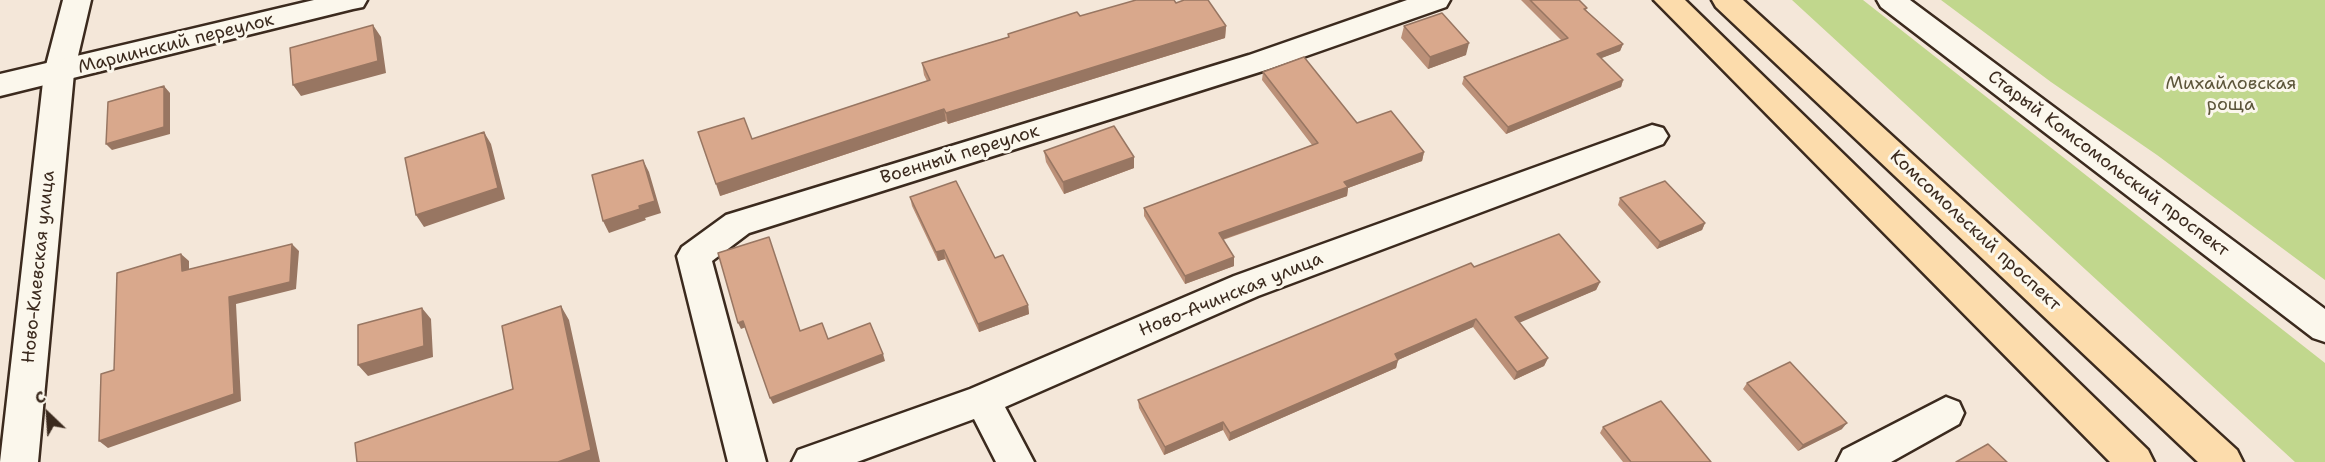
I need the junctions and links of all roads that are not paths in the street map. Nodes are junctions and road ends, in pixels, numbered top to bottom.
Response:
1 (77, 0) edge
2 (352, 0) edge
3 (1436, 0) edge
4 (1668, 0) edge
5 (1726, 0) edge
6 (1891, 0) edge
7 (62, 61) junction
8 (0, 86) edge
9 (1652, 136) dead end
10 (2325, 328) edge
11 (983, 400) junction
12 (1946, 413) dead end
13 (19, 462) edge
14 (747, 462) edge
15 (812, 462) edge
16 (1015, 462) edge
17 (1856, 462) edge
18 (2135, 462) edge
19 (2224, 462) edge

1 - 7 street, Ново-Киевская улица
2 - 7 street, Мариинский переулок
3 - 14 street, Военный переулок
4 - 18 main road
5 - 19 main road, Комсомольский проспект
6 - 10 street, Старый Комсомольский проспект
7 - 8 street, Мариинский переулок
7 - 13 street, Ново-Киевская улица
9 - 11 street, Ново-Ачинская улица
11 - 15 street, Ново-Ачинская улица
11 - 16 street
12 - 17 street

